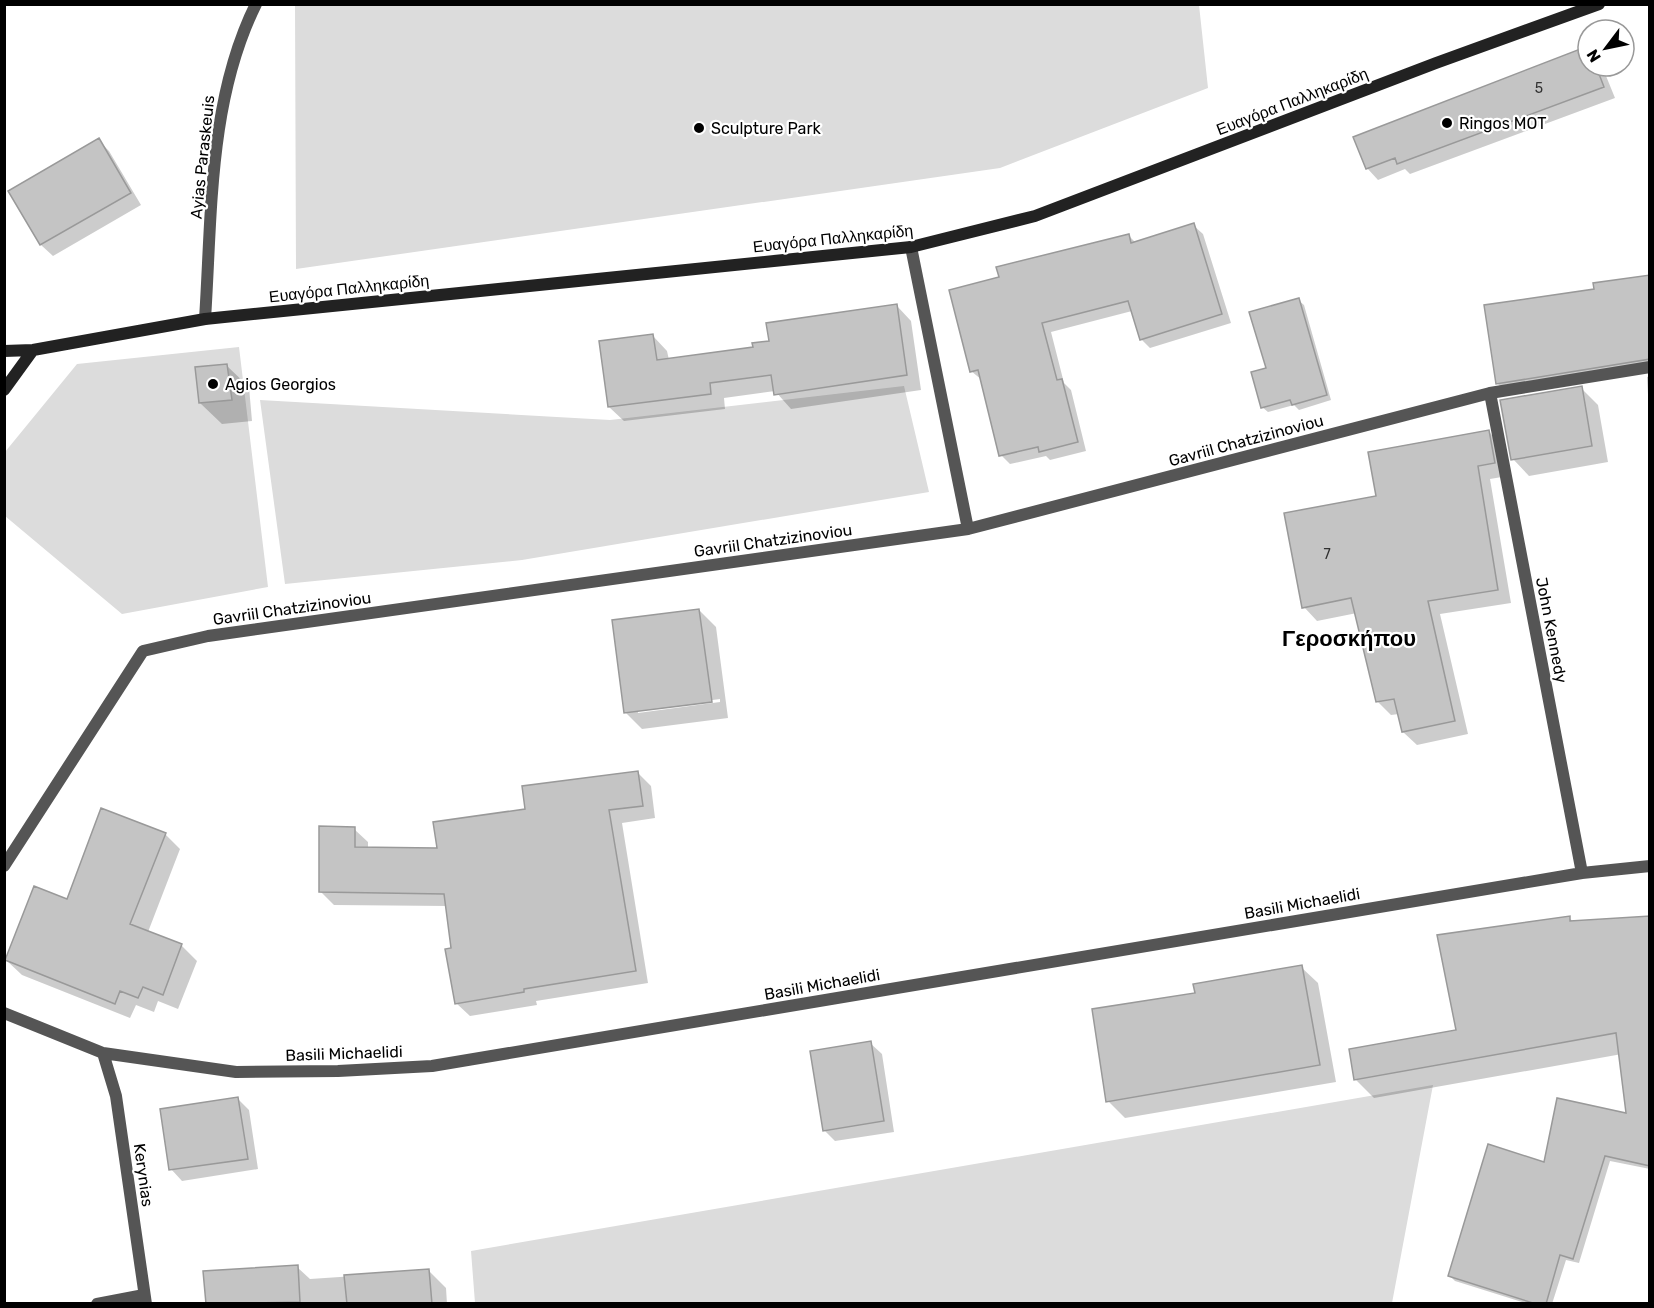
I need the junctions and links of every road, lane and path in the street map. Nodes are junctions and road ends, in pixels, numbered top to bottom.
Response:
1 (256, 4) edge
2 (1599, 4) edge
3 (911, 247) junction
4 (205, 319) junction
5 (33, 350) junction
6 (4, 351) edge
7 (1650, 368) edge
8 (4, 390) edge
9 (1491, 393) junction
10 (969, 529) junction
11 (4, 866) edge
12 (1650, 866) edge
13 (1582, 873) junction
14 (4, 1013) edge
15 (103, 1053) junction
16 (145, 1299) edge
17 (97, 1304) edge

1 - 4 street, Ayias Paraskeuis
2 - 3 main road, Ευαγόρα Παλληκαρίδη
3 - 4 main road, Ευαγόρα Παλληκαρίδη
3 - 10 street
4 - 5 main road, Ευαγόρα Παλληκαρίδη
5 - 6 main road, Ευαγόρα Παλληκαρίδη
5 - 8 main road
7 - 9 street, Gavriil Chatzizinoviou
9 - 10 street, Gavriil Chatzizinoviou
9 - 13 street, John Kennedy
10 - 11 street, Gavriil Chatzizinoviou
12 - 13 street, Basili Michaelidi
13 - 15 street, Basili Michaelidi
14 - 15 street, Basili Michaelidi
15 - 16 street, Kerynias
16 - 17 street

